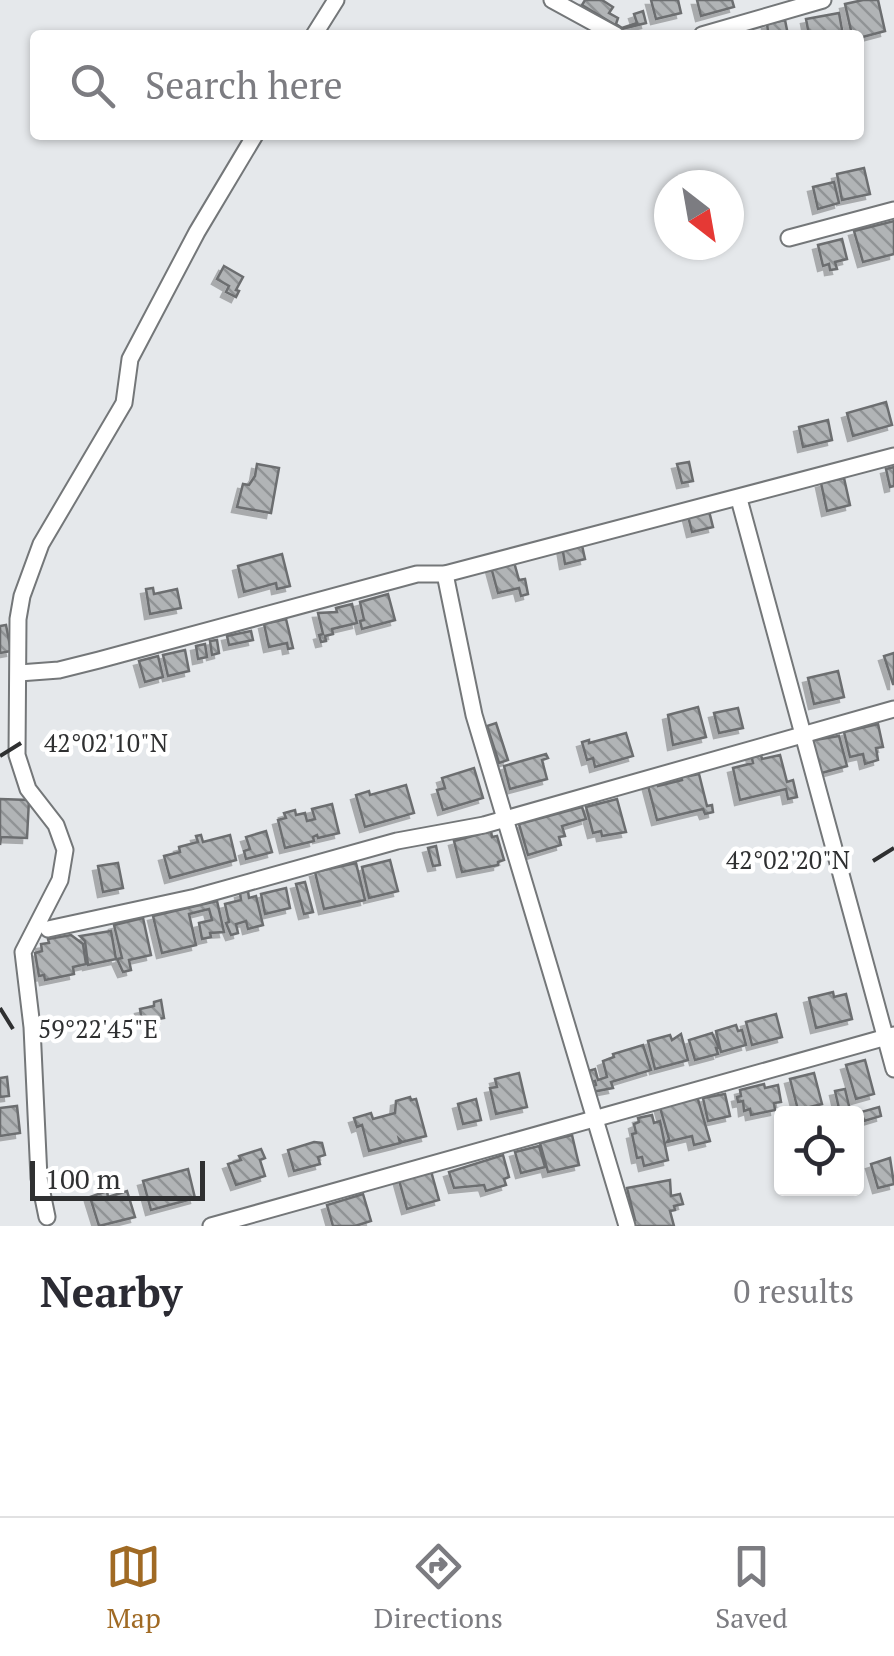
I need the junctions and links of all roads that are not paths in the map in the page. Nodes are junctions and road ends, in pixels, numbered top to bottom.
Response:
1 (336, 0) edge
2 (552, 0) edge
3 (823, 0) edge
4 (317, 30) edge
5 (607, 30) edge
6 (719, 30) edge
7 (251, 140) edge
8 (894, 210) edge
9 (789, 238) dead end
10 (894, 456) edge
11 (739, 499) junction
12 (445, 574) junction
13 (19, 673) junction
14 (894, 710) edge
15 (804, 735) junction
16 (505, 818) junction
17 (48, 929) dead end
18 (890, 1036) edge
19 (894, 1069) edge
20 (596, 1117) junction
21 (46, 1216) dead end
22 (211, 1226) edge
23 (627, 1226) edge

1 - 4 street
2 - 5 street
3 - 6 street
7 - 13 street
8 - 9 street
10 - 11 street
11 - 12 street
11 - 15 street
12 - 13 street
12 - 16 street
13 - 21 street
14 - 15 street
15 - 16 street
15 - 18 street
16 - 17 street
16 - 20 street
18 - 19 street
18 - 20 street
20 - 22 street
20 - 23 street

